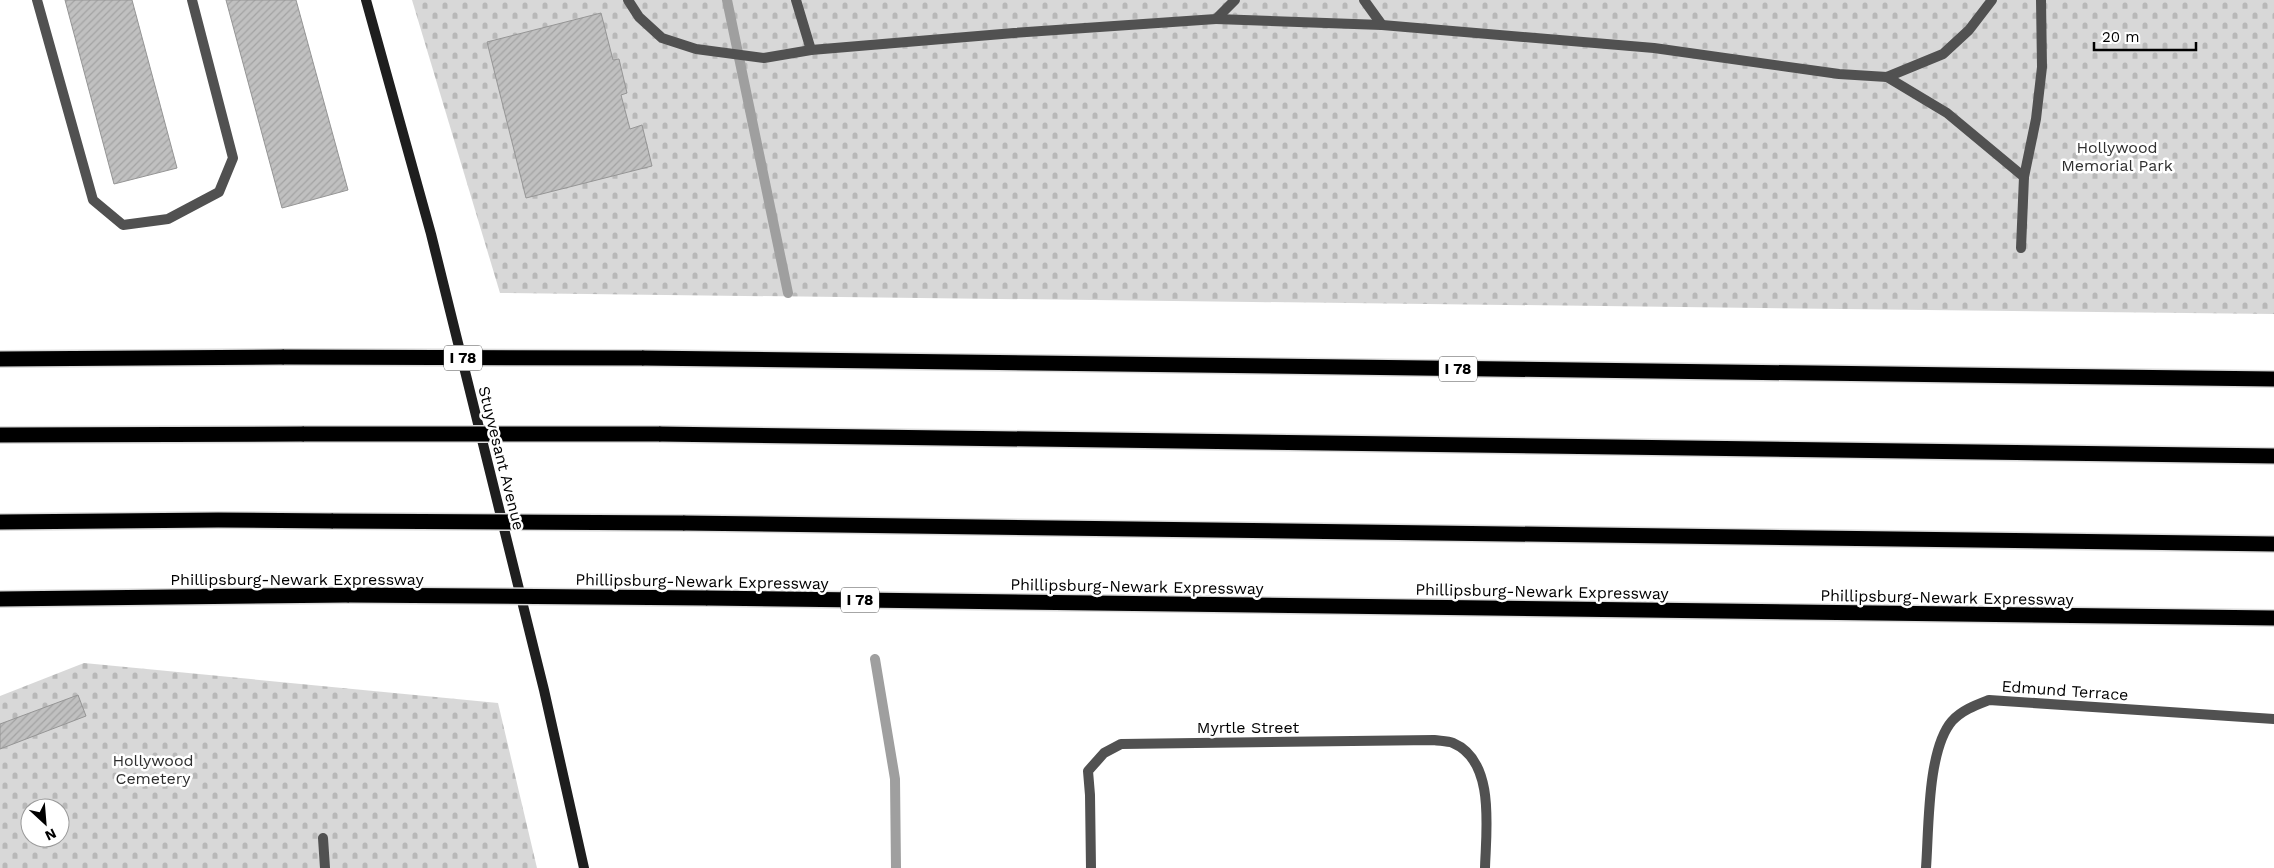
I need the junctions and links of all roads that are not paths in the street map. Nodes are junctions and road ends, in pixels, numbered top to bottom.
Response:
1 (37, 0) edge
2 (192, 0) edge
3 (366, 0) edge
4 (628, 0) edge
5 (796, 0) edge
6 (1235, 0) edge
7 (1364, 0) edge
8 (1992, 0) edge
9 (2041, 0) edge
10 (1216, 19) junction
11 (1382, 25) junction
12 (811, 50) junction
13 (1887, 77) junction
14 (2024, 177) junction
15 (2021, 248) dead end
16 (0, 359) edge
17 (2274, 380) edge
18 (0, 435) edge
19 (2274, 456) edge
20 (0, 522) edge
21 (2274, 544) edge
22 (0, 599) edge
23 (2274, 618) edge
24 (2274, 719) edge
25 (323, 838) dead end
26 (325, 868) edge
27 (584, 868) edge
28 (1090, 868) edge
29 (1485, 868) edge
30 (1926, 868) edge

1 - 2 street
3 - 27 main road, Stuyvesant Avenue
4 - 12 street
5 - 12 street
6 - 10 street
7 - 11 street
8 - 13 street
9 - 14 street
10 - 11 street
10 - 12 street
11 - 13 street
13 - 14 street
14 - 15 street
16 - 17 highway, I 78, bridge
18 - 19 highway, bridge
20 - 21 highway, bridge
22 - 23 highway, Phillipsburg-Newark Expressway / I 78, bridge
24 - 30 street, Edmund Terrace
25 - 26 street
28 - 29 street, Myrtle Street

